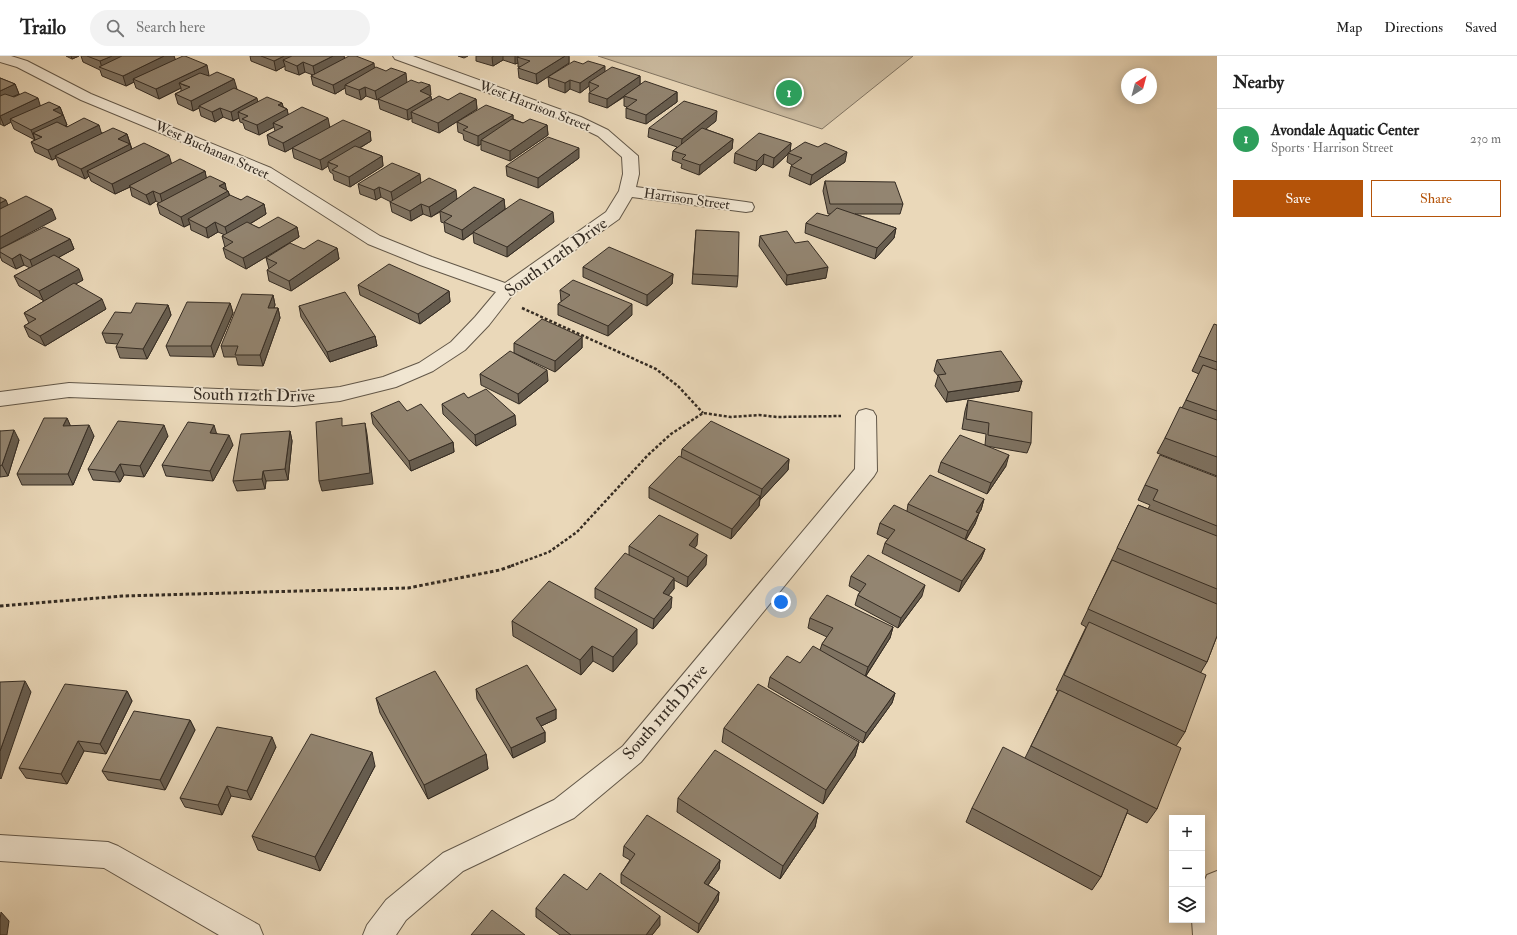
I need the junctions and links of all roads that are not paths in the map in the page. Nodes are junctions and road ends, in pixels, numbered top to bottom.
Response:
1 (400, 56) edge
2 (0, 57) edge
3 (627, 191) junction
4 (746, 207) dead end
5 (503, 294) junction
6 (0, 399) edge
7 (866, 416) road end
8 (0, 848) edge
9 (1217, 885) edge
10 (248, 935) edge
11 (378, 935) edge
12 (1208, 935) edge

1 - 3 street, West Harrison Street
2 - 5 street, West Buchanan Street
3 - 4 street, Harrison Street
3 - 5 street, South 112th Drive
5 - 6 street, South 112th Drive
7 - 11 street, South 111th Drive
8 - 10 street
9 - 12 street

